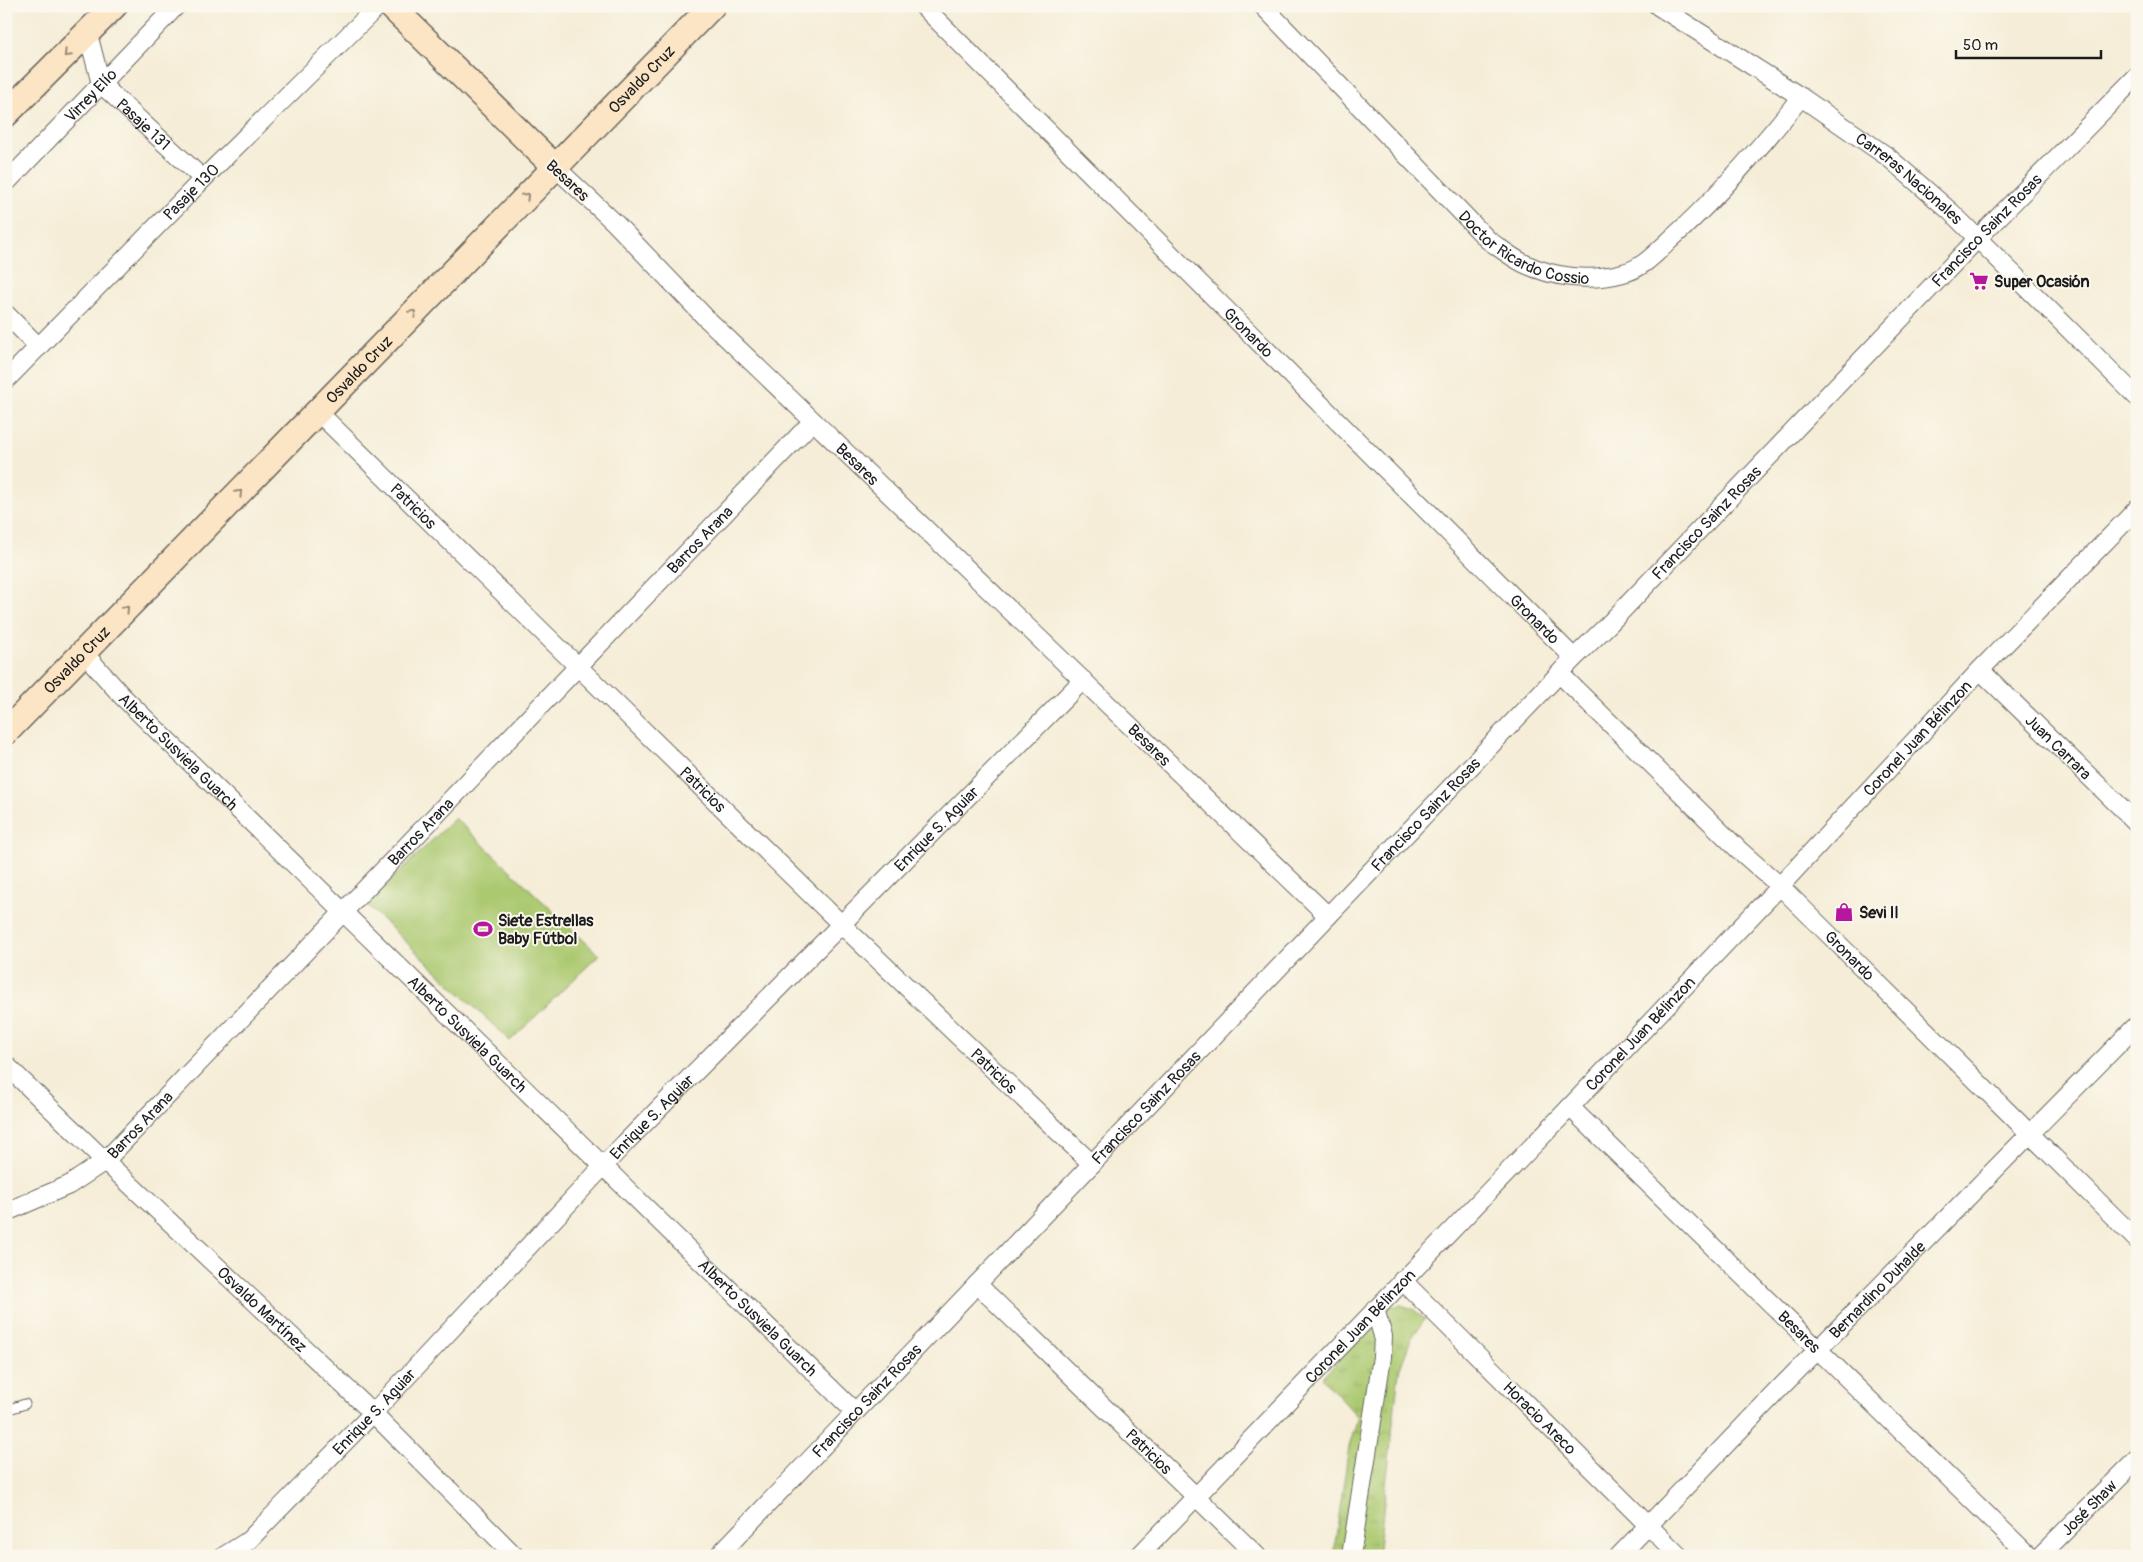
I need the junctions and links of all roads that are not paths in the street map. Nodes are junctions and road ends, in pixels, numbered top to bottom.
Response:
1 (114, 6) edge
2 (176, 6) edge
3 (378, 6) edge
4 (390, 6) edge
5 (712, 6) edge
6 (923, 6) edge
7 (1263, 6) edge
8 (1658, 6) edge
9 (88, 34) junction
10 (2137, 76) edge
11 (101, 84) junction
12 (1801, 98) junction
13 (6, 114) edge
14 (554, 167) junction
15 (203, 179) junction
16 (6, 183) edge
17 (1977, 239) junction
18 (6, 314) edge
19 (39, 347) junction
20 (6, 380) edge
21 (2137, 397) edge
22 (318, 412) junction
23 (813, 421) junction
24 (2137, 509) edge
25 (83, 652) junction
26 (1574, 658) junction
27 (578, 665) junction
28 (1980, 670) junction
29 (1560, 674) junction
30 (1083, 680) junction
31 (6, 732) edge
32 (2137, 823) edge
33 (1780, 886) junction
34 (343, 913) junction
35 (1328, 916) junction
36 (841, 924) junction
37 (2137, 1025) edge
38 (6, 1064) edge
39 (1570, 1107) junction
40 (2030, 1134) junction
41 (105, 1161) junction
42 (1092, 1164) junction
43 (603, 1168) junction
44 (6, 1212) edge
45 (2137, 1240) edge
46 (1402, 1280) junction
47 (977, 1284) junction
48 (1375, 1309) junction
49 (1819, 1350) junction
50 (25, 1404) dead end
51 (6, 1410) edge
52 (855, 1412) junction
53 (373, 1413) junction
54 (2137, 1459) edge
55 (1196, 1497) junction
56 (1648, 1526) junction
57 (224, 1556) edge
58 (515, 1556) edge
59 (718, 1556) edge
60 (1139, 1556) edge
61 (1257, 1556) edge
62 (1351, 1556) edge
63 (1619, 1556) edge
64 (1679, 1556) edge
65 (2029, 1556) edge
66 (2040, 1556) edge

1 - 9 street
2 - 11 street, Virrey Elío
3 - 15 street, Pasaje 130
4 - 14 street, Besares
5 - 14 street, Osvaldo Cruz
6 - 26 street, Gronardo
7 - 12 street, Doctor Ricardo Cossio
8 - 12 street, Carreras Nacionales
9 - 11 street
9 -> 13 street
10 - 17 street, Francisco Sainz Rosas
11 - 15 street, Pasaje 131
11 - 16 street, Virrey Elío
12 - 17 street, Carreras Nacionales
22 -> 14 street, Osvaldo Cruz
14 - 23 street, Besares
15 - 19 street, Pasaje 130
17 - 21 street, Carreras Nacionales
17 - 26 street, Francisco Sainz Rosas
18 - 19 street
19 - 20 street, Pasaje 130
25 -> 22 street, Osvaldo Cruz
22 - 27 street, Patricios
23 - 27 street, Barros Arana
23 - 30 street, Besares
24 - 28 street, Coronel Juan Bélinzon
25 - 31 street, Osvaldo Cruz
25 - 34 street, Alberto Susviela Guarch
26 - 29 street, Francisco Sainz Rosas
27 - 34 street, Barros Arana
27 - 36 street, Patricios
28 - 32 street, Juan Carrara
28 - 33 street, Coronel Juan Bélinzon
29 - 33 street, Gronardo
29 - 35 street, Francisco Sainz Rosas
30 - 35 street, Besares
30 - 36 street, Enrique S. Aguiar
33 - 39 street, Coronel Juan Bélinzon
33 - 40 street, Gronardo
34 - 41 street, Barros Arana
34 - 43 street, Alberto Susviela Guarch
35 - 42 street, Francisco Sainz Rosas
36 - 42 street, Patricios
36 - 43 street, Enrique S. Aguiar
37 - 40 street, Bernardino Duhalde
38 - 41 street, Osvaldo Martínez
39 - 46 street, Coronel Juan Bélinzon
39 - 49 street, Besares
40 - 45 street, Gronardo
40 - 49 street, Bernardino Duhalde
41 - 44 street, Barros Arana
41 - 53 street, Osvaldo Martínez
42 - 47 street, Francisco Sainz Rosas
43 - 52 street, Alberto Susviela Guarch
43 - 53 street, Enrique S. Aguiar
46 - 48 street, Coronel Juan Bélinzon
46 - 56 street, Horacio Areco
47 - 52 street, Francisco Sainz Rosas
47 - 55 street, Patricios
48 - 55 street, Coronel Juan Bélinzon
48 - 62 street
49 - 56 street, Bernardino Duhalde
49 - 65 street, Besares
50 - 51 lane
52 - 59 street, Francisco Sainz Rosas
53 - 57 street, Enrique S. Aguiar
53 - 58 street, Osvaldo Martínez
54 - 66 street, José Shaw
55 - 60 street, Coronel Juan Bélinzon
55 - 61 street, Patricios
56 - 63 street, Bernardino Duhalde
56 - 64 street, Horacio Areco

